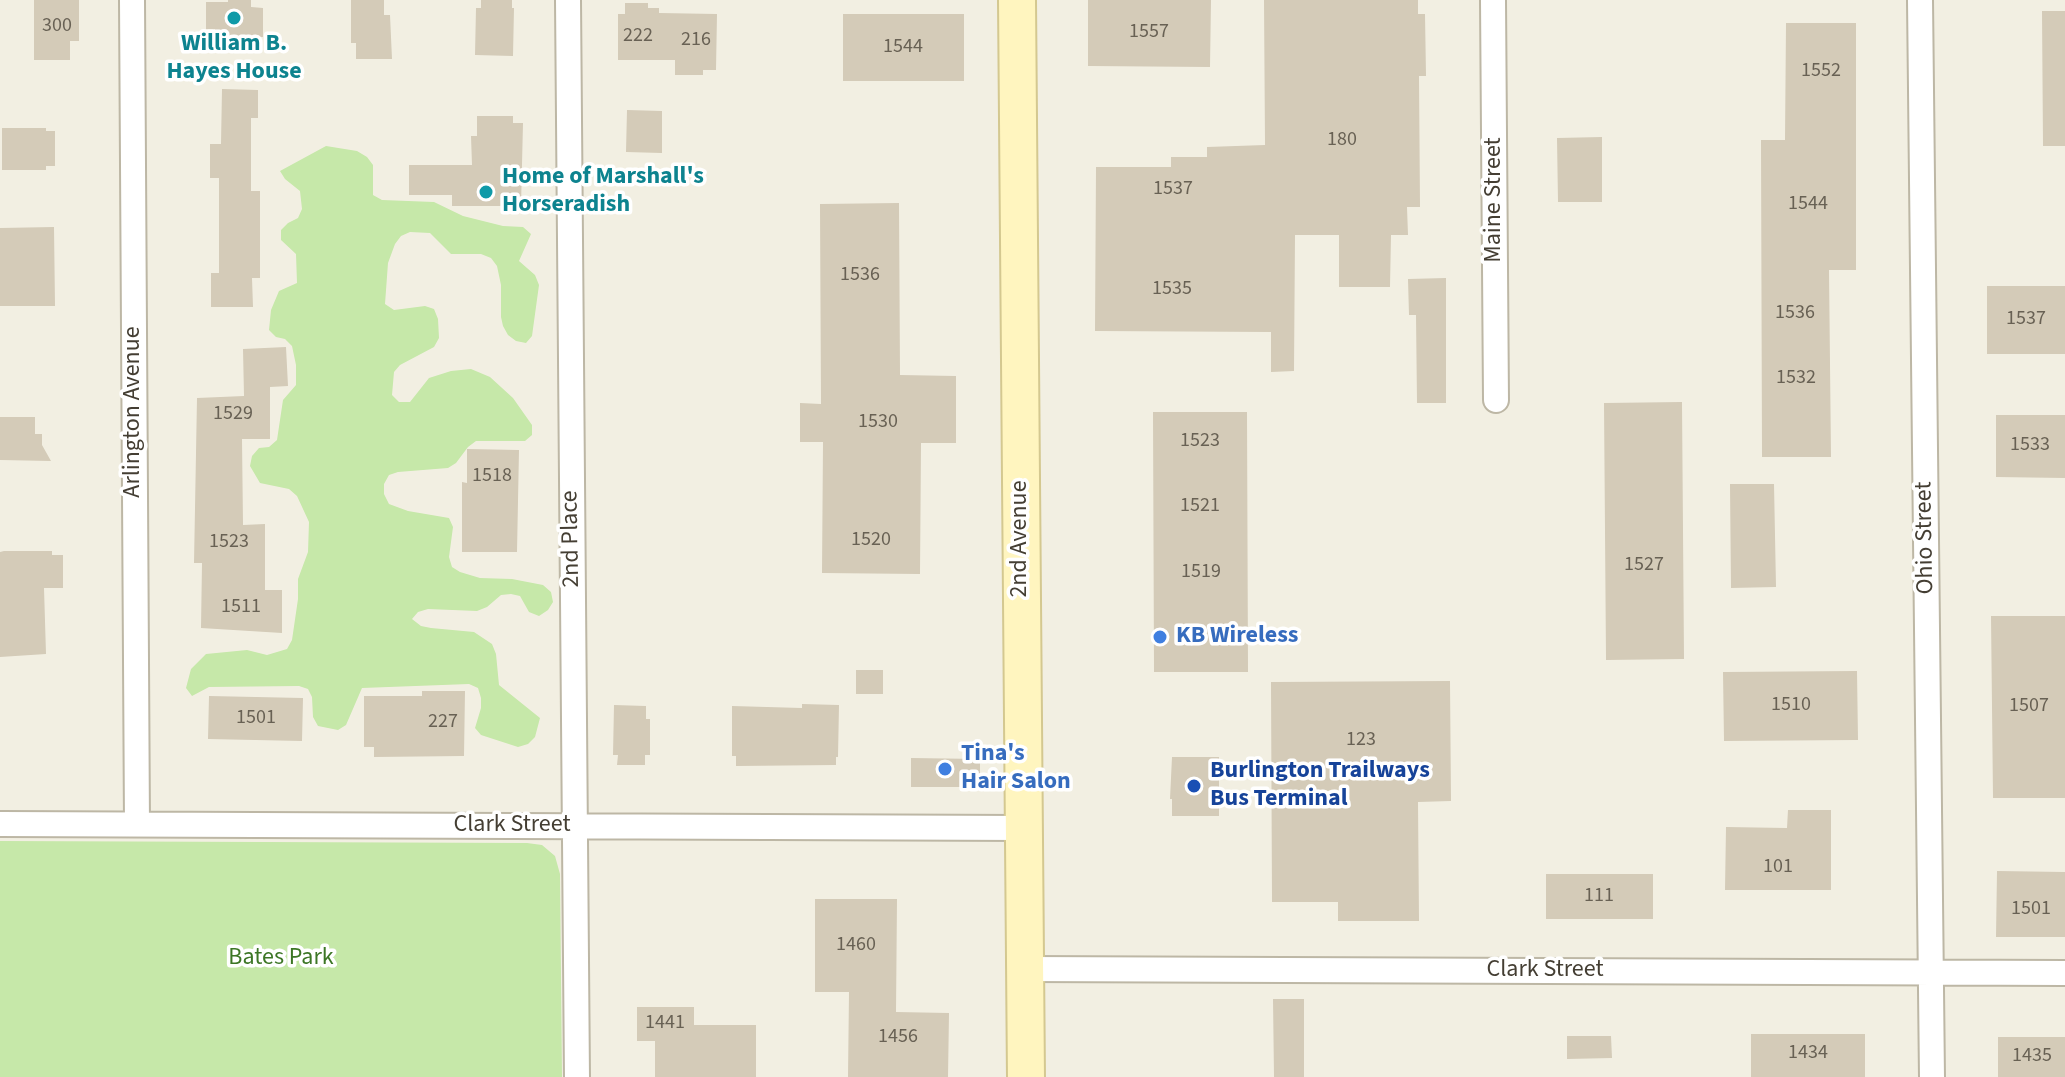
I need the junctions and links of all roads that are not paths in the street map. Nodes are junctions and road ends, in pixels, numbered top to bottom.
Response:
1 (132, 0) edge
2 (568, 0) edge
3 (1017, 0) edge
4 (1493, 0) edge
5 (1920, 0) edge
6 (1496, 400) dead end
7 (0, 824) edge
8 (137, 824) junction
9 (575, 826) junction
10 (1024, 828) junction
11 (1025, 969) junction
12 (1931, 972) junction
13 (2065, 973) edge
14 (577, 1077) edge
15 (1026, 1077) edge
16 (1932, 1077) edge

1 - 8 street, Arlington Avenue
2 - 9 street, 2nd Place
3 - 10 main road, 2nd Avenue
4 - 6 street, Maine Street
5 - 12 street, Ohio Street
7 - 8 street, Clark Street
8 - 9 street, Clark Street
9 - 10 street, Clark Street
9 - 14 street, 2nd Place
10 - 11 main road, 2nd Avenue
11 - 12 street, Clark Street
11 - 15 main road, 2nd Avenue
12 - 13 street, Clark Street
12 - 16 street, Ohio Street

